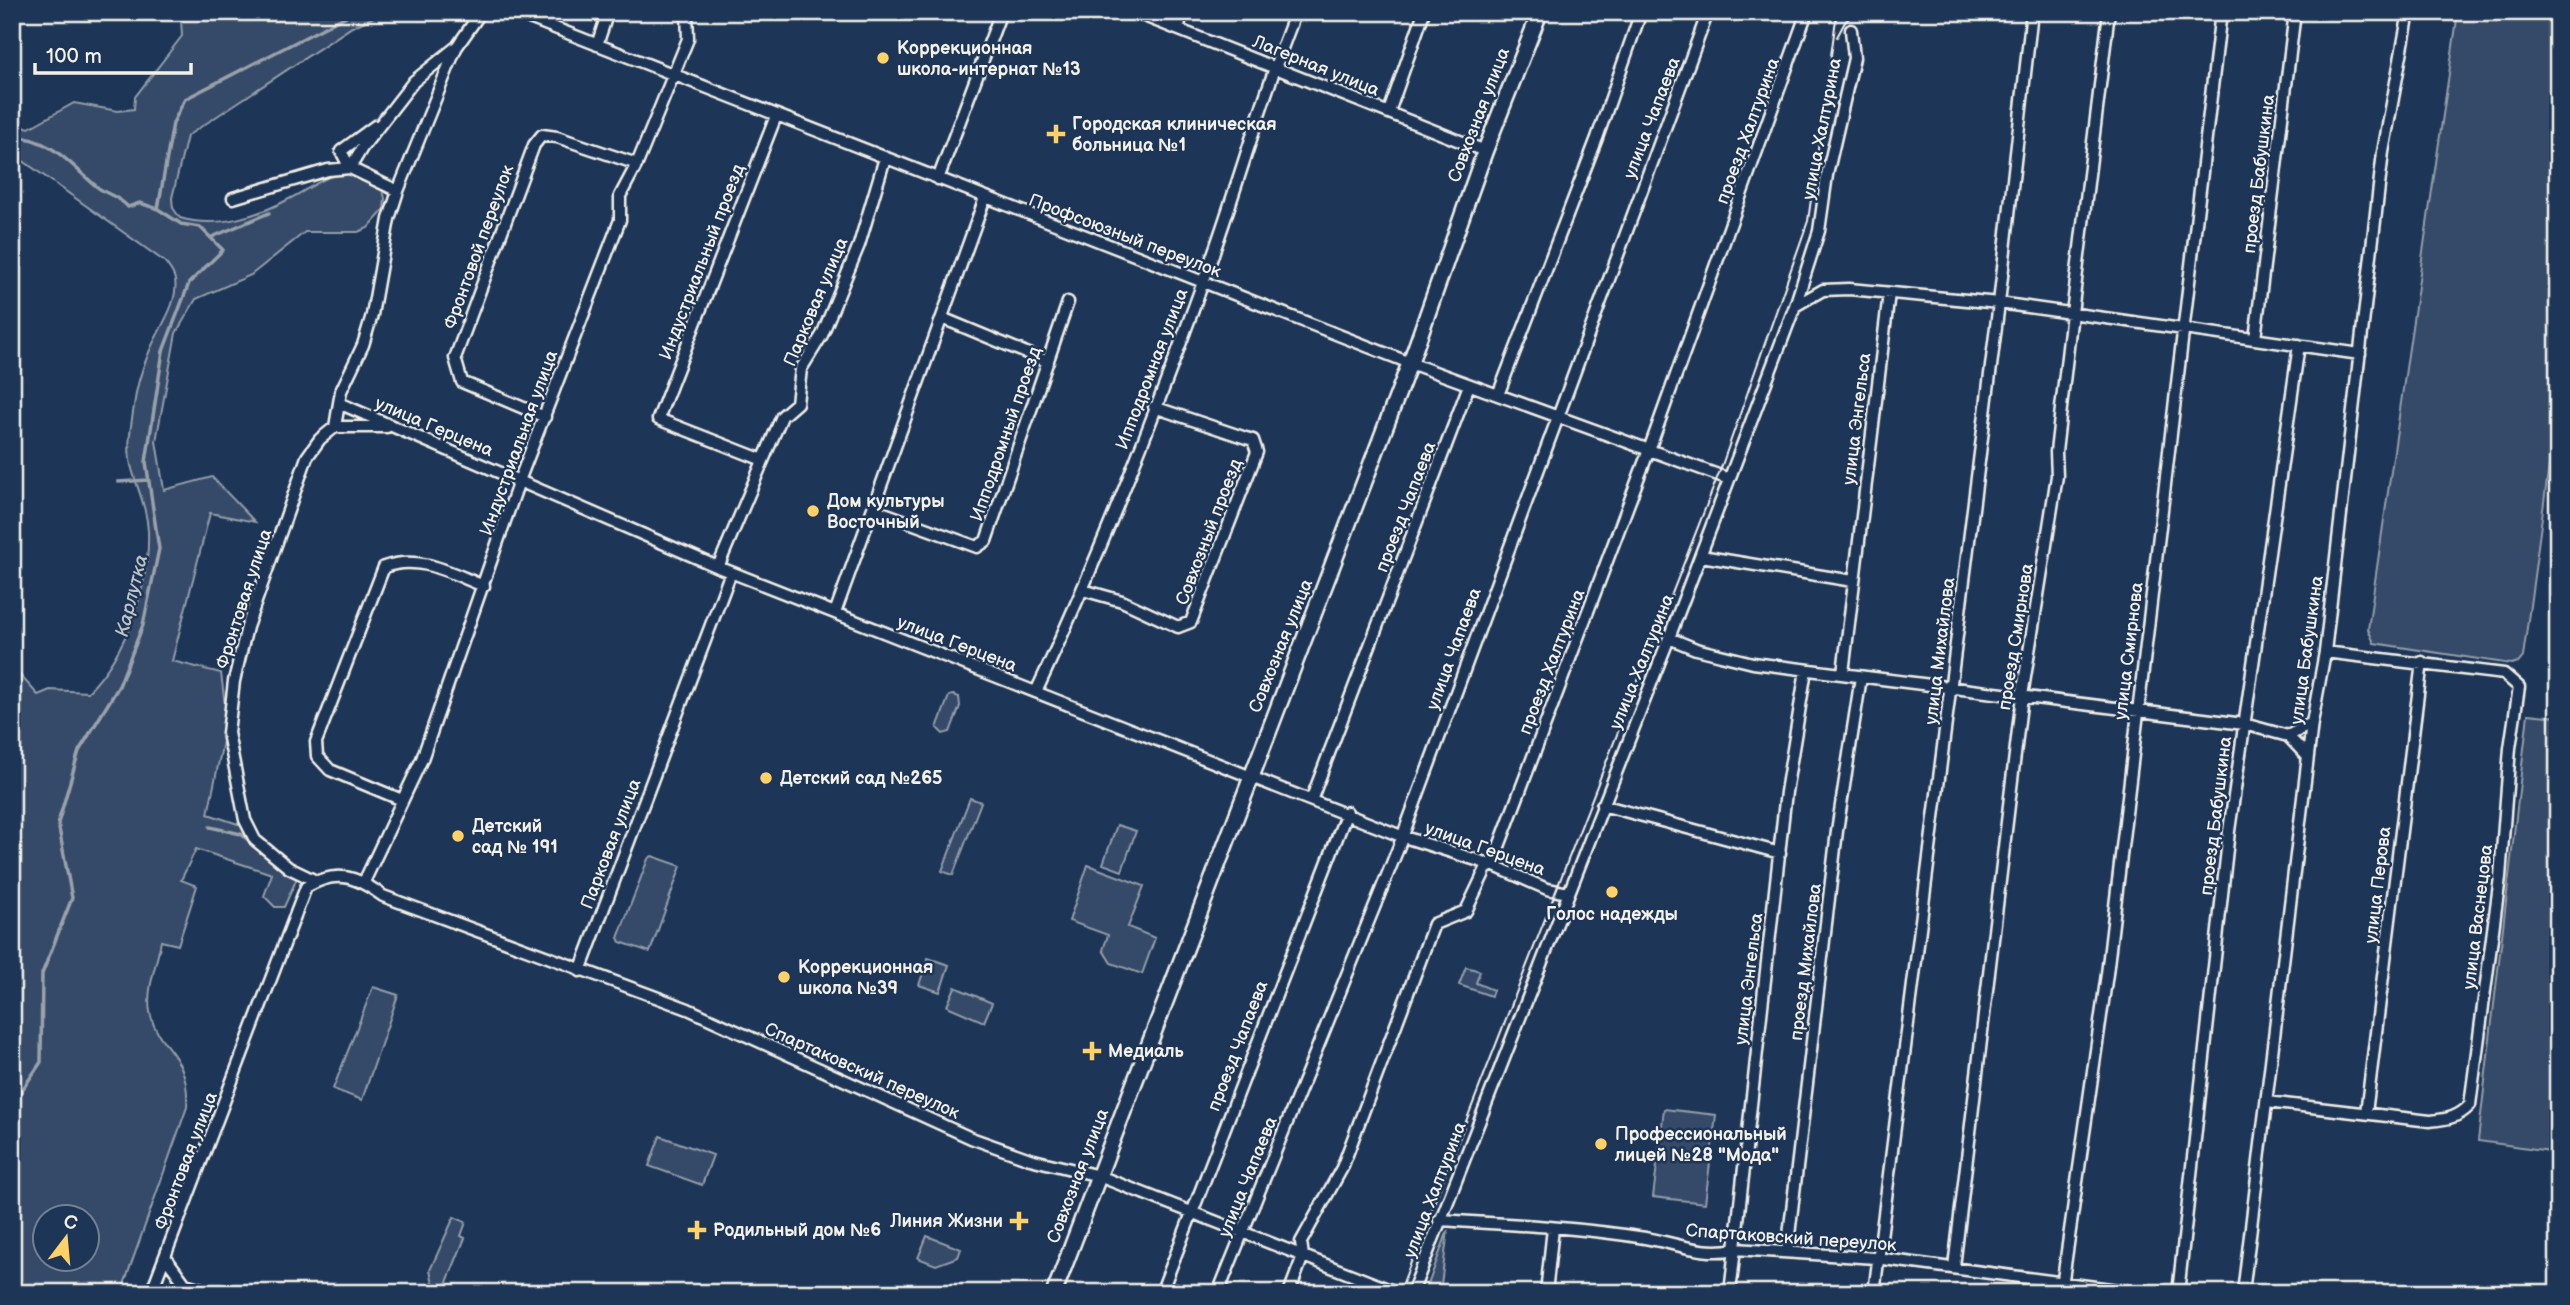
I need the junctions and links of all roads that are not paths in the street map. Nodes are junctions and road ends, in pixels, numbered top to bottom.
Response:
1 (481, 12) edge
2 (514, 12) edge
3 (608, 12) edge
4 (687, 12) edge
5 (1001, 12) edge
6 (1134, 12) edge
7 (1183, 12) edge
8 (1296, 12) edge
9 (1424, 12) edge
10 (1540, 12) edge
11 (1641, 12) edge
12 (1708, 12) edge
13 (1807, 12) edge
14 (2032, 12) edge
15 (2109, 12) edge
16 (2221, 12) edge
17 (2295, 12) edge
18 (2409, 12) edge
19 (1178, 28) junction
20 (1852, 30) dead end
21 (597, 45) junction
22 (456, 48) junction
23 (1274, 66) junction
24 (675, 76) junction
25 (1389, 113) junction
26 (776, 116) junction
27 (382, 122) junction
28 (1485, 151) junction
29 (885, 158) junction
30 (637, 164) junction
31 (350, 168) junction
32 (938, 179) junction
33 (398, 191) junction
34 (233, 198) dead end
35 (985, 198) junction
36 (1203, 284) junction
37 (1889, 293) junction
38 (1068, 302) dead end
39 (1999, 303) junction
40 (1795, 306) junction
41 (2072, 313) junction
42 (942, 318) junction
43 (2183, 329) junction
44 (2255, 339) junction
45 (2299, 345) junction
46 (2360, 354) junction
47 (1048, 362) junction
48 (1410, 363) junction
49 (1469, 385) junction
50 (1498, 395) junction
51 (341, 404) junction
52 (1154, 407) junction
53 (1556, 415) junction
54 (545, 417) junction
55 (335, 427) junction
56 (391, 427) junction
57 (1650, 450) junction
58 (763, 460) junction
59 (1729, 479) junction
60 (519, 481) junction
61 (873, 509) junction
62 (1701, 556) junction
63 (718, 567) junction
64 (731, 572) junction
65 (1853, 581) junction
66 (484, 586) junction
67 (1083, 590) junction
68 (835, 613) junction
69 (1669, 638) junction
70 (2325, 652) junction
71 (2421, 662) junction
72 (1806, 670) junction
73 (1843, 673) junction
74 (1861, 677) junction
75 (1952, 688) junction
76 (1036, 692) junction
77 (2022, 696) junction
78 (2137, 713) junction
79 (2312, 723) junction
80 (2244, 724) junction
81 (2288, 736) junction
82 (2308, 757) junction
83 (1249, 776) junction
84 (1312, 798) junction
85 (402, 800) junction
86 (1602, 805) junction
87 (1347, 812) junction
88 (1401, 836) junction
89 (1780, 853) junction
90 (1492, 865) junction
91 (316, 881) junction
92 (364, 882) junction
93 (1569, 893) junction
94 (580, 971) junction
95 (2267, 1102) junction
96 (2366, 1113) junction
97 (1099, 1176) junction
98 (1190, 1211) junction
99 (1439, 1220) junction
100 (1553, 1228) junction
101 (1243, 1231) junction
102 (1735, 1249) junction
103 (1787, 1252) junction
104 (1303, 1256) junction
105 (166, 1258) junction
106 (1876, 1258) junction
107 (1954, 1266) junction
108 (2063, 1281) junction
109 (185, 1284) junction
110 (153, 1293) edge
111 (215, 1293) edge
112 (1054, 1293) edge
113 (1161, 1293) edge
114 (1218, 1293) edge
115 (1289, 1293) edge
116 (1398, 1293) edge
117 (1412, 1293) edge
118 (1546, 1293) edge
119 (1730, 1293) edge
120 (1874, 1293) edge
121 (2061, 1293) edge
122 (2141, 1293) edge
123 (2178, 1293) edge
124 (2243, 1293) edge

1 - 22 street, Фронтовая улица
2 - 21 street, Профсоюзный переулок
3 - 21 street
4 - 24 street, Индустриальная улица
5 - 32 street
6 - 19 street, Лагерная улица
7 - 19 street
8 - 23 street, Ипподромная улица
9 - 25 street
10 - 28 street, Совхозная улица
11 - 50 street
12 - 53 street, улица Чапаева
13 - 57 street, проезд Халтурина
14 - 39 street, улица Михайлова
15 - 41 street, проезд Смирнова
16 - 43 street, улица Смирнова
17 - 44 street, проезд Бабушкина
18 - 46 street, улица Бабушкина
19 - 23 street, Лагерная улица
20 - 40 street, улица Халтурина
21 - 24 street, Профсоюзный переулок
22 - 27 street
22 - 33 street, Фронтовая улица
23 - 25 street, Лагерная улица
23 - 36 street, Ипподромная улица
24 - 26 street, Профсоюзный переулок
24 - 30 street, Индустриальная улица
25 - 28 street, Лагерная улица
26 - 29 street, Профсоюзный переулок
26 - 58 street, Индустриальный проезд
27 - 31 street
27 - 31 street
28 - 48 street, Совхозная улица
29 - 32 street, Профсоюзный переулок
29 - 58 street, Парковая улица
30 - 54 street, Индустриальная улица
30 - 54 street, Фронтовой переулок
31 - 33 street
31 - 34 street
32 - 35 street, Профсоюзный переулок
33 - 51 street, Фронтовая улица
35 - 36 street, Профсоюзный переулок
35 - 42 street
36 - 48 street, Профсоюзный переулок
36 - 52 street, Ипподромная улица
37 - 39 street
37 - 40 street
37 - 65 street, улица Энгельса
38 - 47 street, Ипподромный проезд
39 - 41 street
39 - 75 street, улица Михайлова
40 - 59 street, улица Халтурина
41 - 43 street
41 - 77 street, проезд Смирнова
42 - 47 street
42 - 61 street
43 - 44 street
43 - 78 street, улица Смирнова
44 - 45 street
45 - 46 street
45 - 80 street, проезд Бабушкина
46 - 70 street, улица Бабушкина
47 - 61 street, Ипподромный проезд
48 - 49 street, Профсоюзный переулок
48 - 83 street, Совхозная улица
49 - 50 street, Профсоюзный переулок
49 - 84 street, проезд Чапаева
50 - 53 street, Профсоюзный переулок
51 - 55 street, Фронтовая улица
51 - 56 street, улица Герцена
52 - 67 street, Ипподромная улица
52 - 67 street, Совхозный проезд
53 - 57 street, Профсоюзный переулок
53 - 88 street, улица Чапаева
54 - 60 street, Индустриальная улица
55 - 56 street
55 - 91 street, Фронтовая улица
56 - 60 street, улица Герцена
57 - 59 street, Профсоюзный переулок
57 - 90 street, проезд Халтурина
58 - 63 street, Парковая улица
59 - 62 street, улица Халтурина
60 - 63 street, улица Герцена
60 - 66 street, Индустриальная улица
61 - 68 street
62 - 65 street
62 - 69 street, улица Халтурина
63 - 64 street, улица Герцена
64 - 68 street, улица Герцена
64 - 94 street, Парковая улица
65 - 73 street, улица Энгельса
66 - 85 street, Индустриальная улица
66 - 85 street
67 - 76 street, Ипподромная улица
68 - 76 street, улица Герцена
69 - 72 street
69 - 86 street, улица Халтурина
70 - 71 street
70 - 79 street, улица Бабушкина
71 - 96 street, улица Перова
71 - 96 street, улица Васнецова
72 - 73 street
72 - 89 street, улица Энгельса
73 - 74 street
74 - 75 street
74 - 103 street, проезд Михайлова
75 - 77 street
75 - 106 street, улица Михайлова
76 - 83 street, улица Герцена
77 - 78 street
77 - 107 street, проезд Смирнова
78 - 80 street
78 - 108 street, улица Смирнова
79 - 81 street
79 - 82 street, улица Бабушкина
80 - 81 street
80 - 123 street, проезд Бабушкина
81 - 82 street
82 - 95 street, улица Бабушкина
83 - 84 street, улица Герцена
83 - 97 street, Совхозная улица
84 - 87 street, улица Герцена
85 - 92 street, Индустриальная улица
86 - 89 street
86 - 93 street, улица Халтурина
87 - 88 street, улица Герцена
87 - 98 street, проезд Чапаева
88 - 90 street, улица Герцена
88 - 101 street, улица Чапаева
89 - 102 street, улица Энгельса
90 - 93 street, улица Герцена
90 - 104 street, проезд Халтурина
91 - 92 street, Спартаковский переулок
91 - 105 street, Фронтовая улица
92 - 94 street, Спартаковский переулок
93 - 99 street, улица Халтурина
94 - 97 street, Спартаковский переулок
95 - 96 street
95 - 124 street, улица Бабушкина
97 - 98 street, Спартаковский переулок
97 - 112 street, Совхозная улица
98 - 101 street, Спартаковский переулок
98 - 113 street, проезд Чапаева
99 - 100 street, Спартаковский переулок
99 - 117 street, улица Халтурина
100 - 102 street, Спартаковский переулок
100 - 118 street
101 - 104 street, Спартаковский переулок
101 - 114 street, улица Чапаева
102 - 103 street, Спартаковский переулок
102 - 119 street, улица Энгельса
103 - 106 street, Спартаковский переулок
104 - 115 street, проезд Халтурина
104 - 116 street, Спартаковский переулок
105 - 109 street
105 - 110 street, Фронтовая улица
106 - 107 street, Спартаковский переулок
106 - 120 street, улица Михайлова
107 - 108 street, Спартаковский переулок
108 - 121 street, улица Смирнова
108 - 122 street, Спартаковский переулок
109 - 110 street
109 - 111 street

